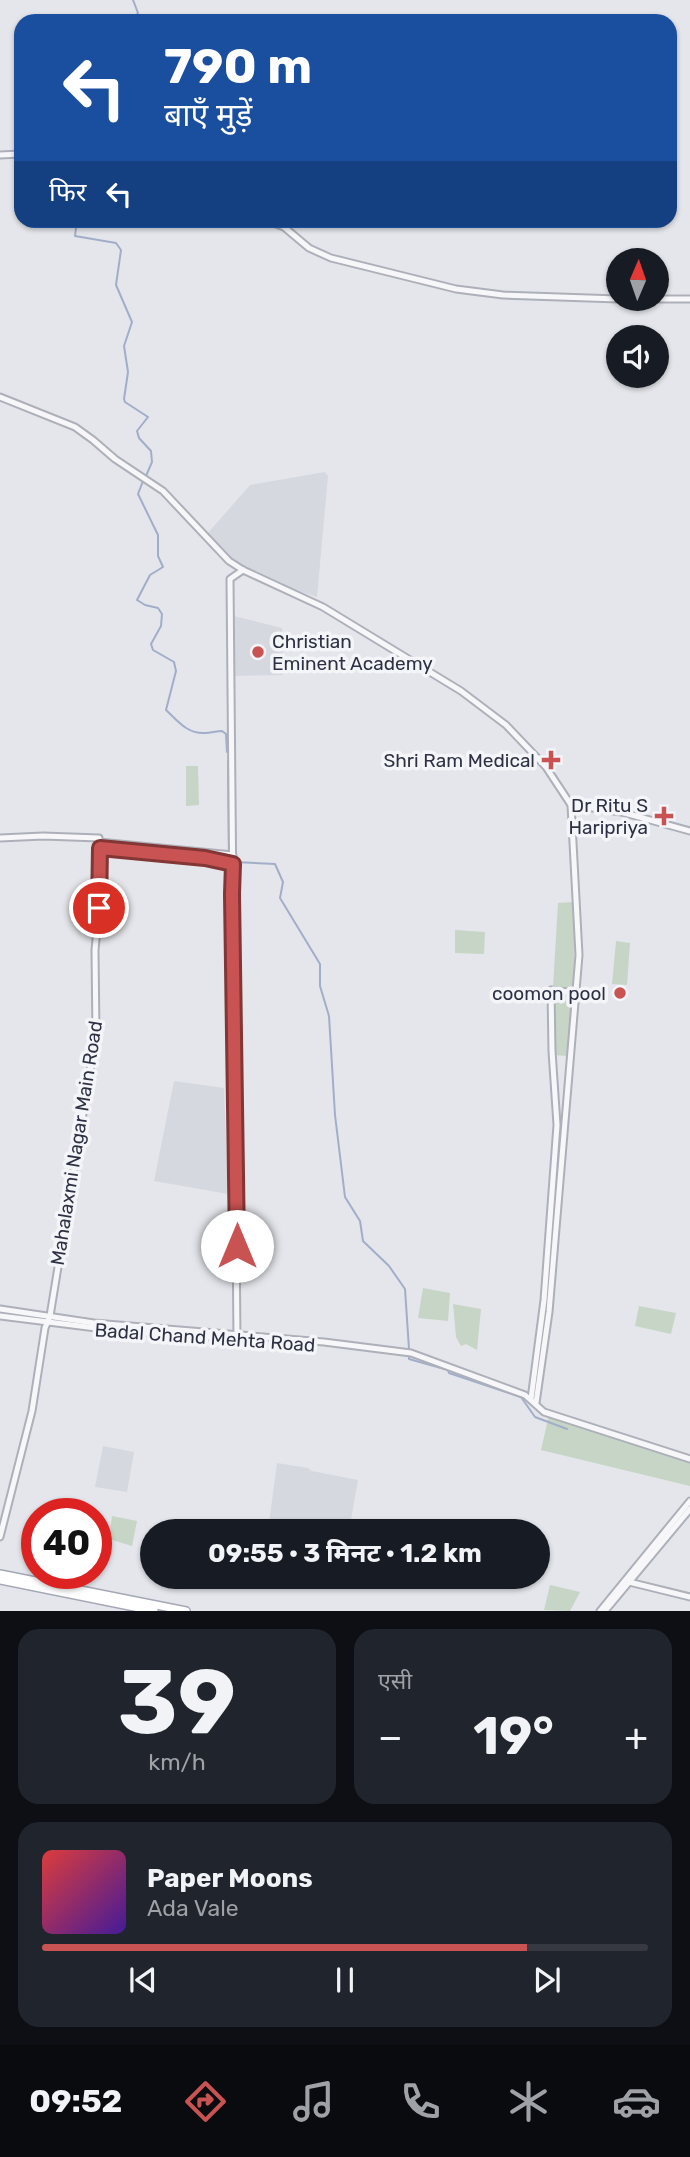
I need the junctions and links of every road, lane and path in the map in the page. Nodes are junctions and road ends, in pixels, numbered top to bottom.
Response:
1 (285, 228) edge
2 (606, 299) edge
3 (669, 299) edge
4 (690, 299) edge
5 (0, 397) edge
6 (243, 570) junction
7 (571, 805) junction
8 (690, 831) edge
9 (0, 838) edge
10 (99, 843) junction
11 (232, 859) junction
12 (576, 993) junction
13 (554, 1057) junction
14 (570, 1058) junction
15 (553, 1228) junction
16 (0, 1308) edge
17 (0, 1316) edge
18 (49, 1320) junction
19 (237, 1338) junction
20 (534, 1401) junction
21 (690, 1460) edge
22 (690, 1501) edge
23 (690, 1509) edge
24 (0, 1537) edge
25 (0, 1574) edge
26 (0, 1580) edge
27 (623, 1580) junction
28 (630, 1583) junction
29 (690, 1597) edge
30 (154, 1611) edge
31 (186, 1611) edge
32 (600, 1611) edge
33 (606, 1611) edge

1 - 2 street
3 - 4 street
5 - 6 street
6 - 7 street
6 - 11 street
7 - 8 street
7 - 12 street
9 - 10 street
10 - 11 street
10 - 11 street
10 - 18 street, Mahalaxmi Nagar Main Road
11 - 19 street
12 - 13 street
12 - 14 street
13 - 14 street
13 - 15 street
14 - 15 street
15 - 20 street
16 - 18 street
17 - 18 street, Badal Chand Mehta Road
18 - 19 street, Badal Chand Mehta Road
18 - 24 street, Mahalaxmi Nagar Main Road
19 - 20 street, Badal Chand Mehta Road
20 - 21 street, Badal Chand Mehta Road
22 - 27 street
23 - 28 street
25 - 31 main road
26 - 30 main road
27 - 28 street
27 - 32 street
28 - 29 street
28 - 33 street

